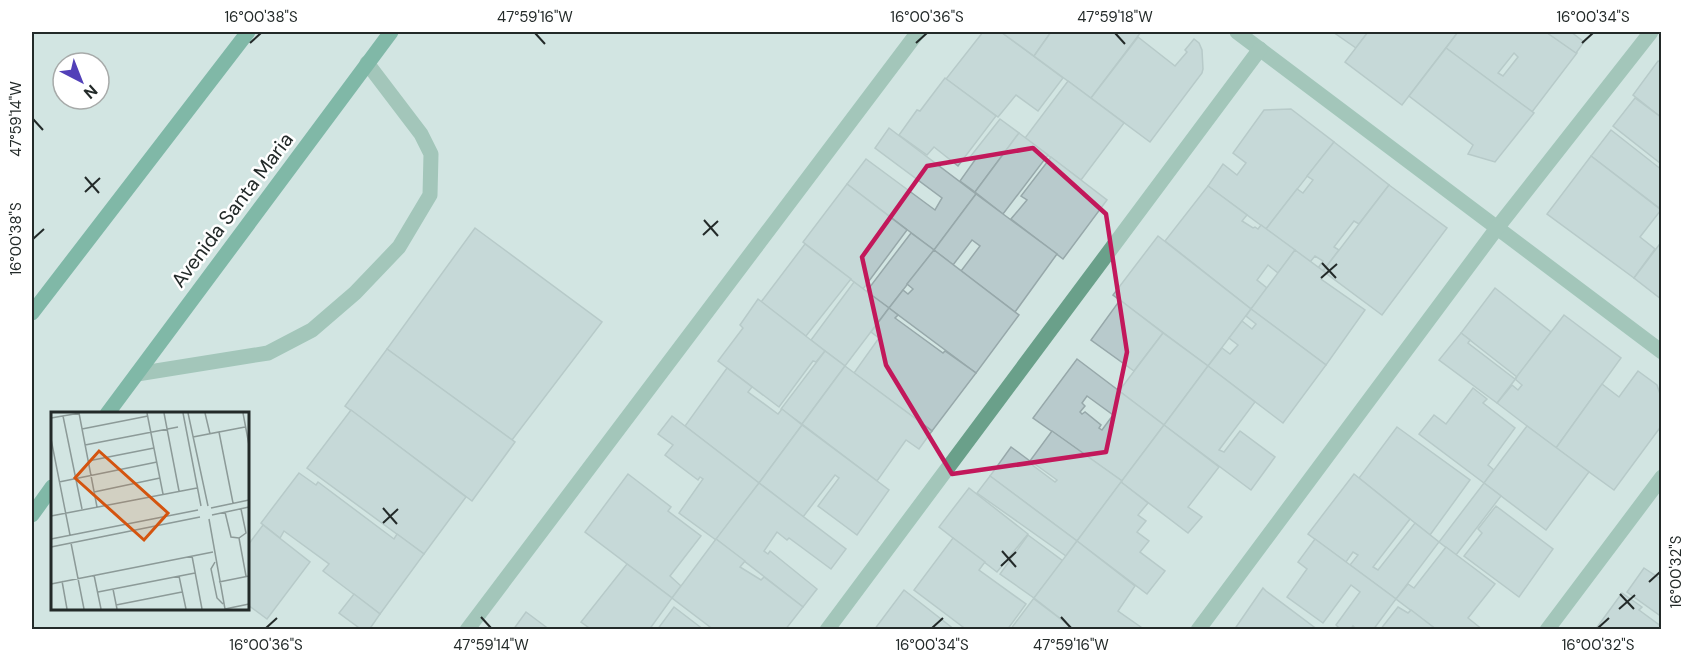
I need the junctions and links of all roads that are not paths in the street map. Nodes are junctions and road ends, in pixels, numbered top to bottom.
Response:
1 (248, 32) edge
2 (391, 32) edge
3 (918, 32) edge
4 (1237, 32) edge
5 (1651, 32) edge
6 (1260, 49) junction
7 (367, 63) junction
8 (1497, 228) junction
9 (32, 313) edge
10 (1662, 351) edge
11 (136, 374) junction
12 (108, 412) edge
13 (1662, 477) edge
14 (51, 488) edge
15 (32, 515) edge
16 (467, 630) edge
17 (827, 630) edge
18 (1198, 630) edge
19 (1547, 630) edge

1 - 9 main road
2 - 7 main road, Avenida Santa Maria
3 - 16 street
4 - 6 street
5 - 8 street
6 - 8 street
6 - 17 street
7 - 11 main road, Avenida Santa Maria
7 - 11 street
8 - 10 street
8 - 18 street
11 - 12 main road, Avenida Santa Maria
13 - 19 street
14 - 15 main road

